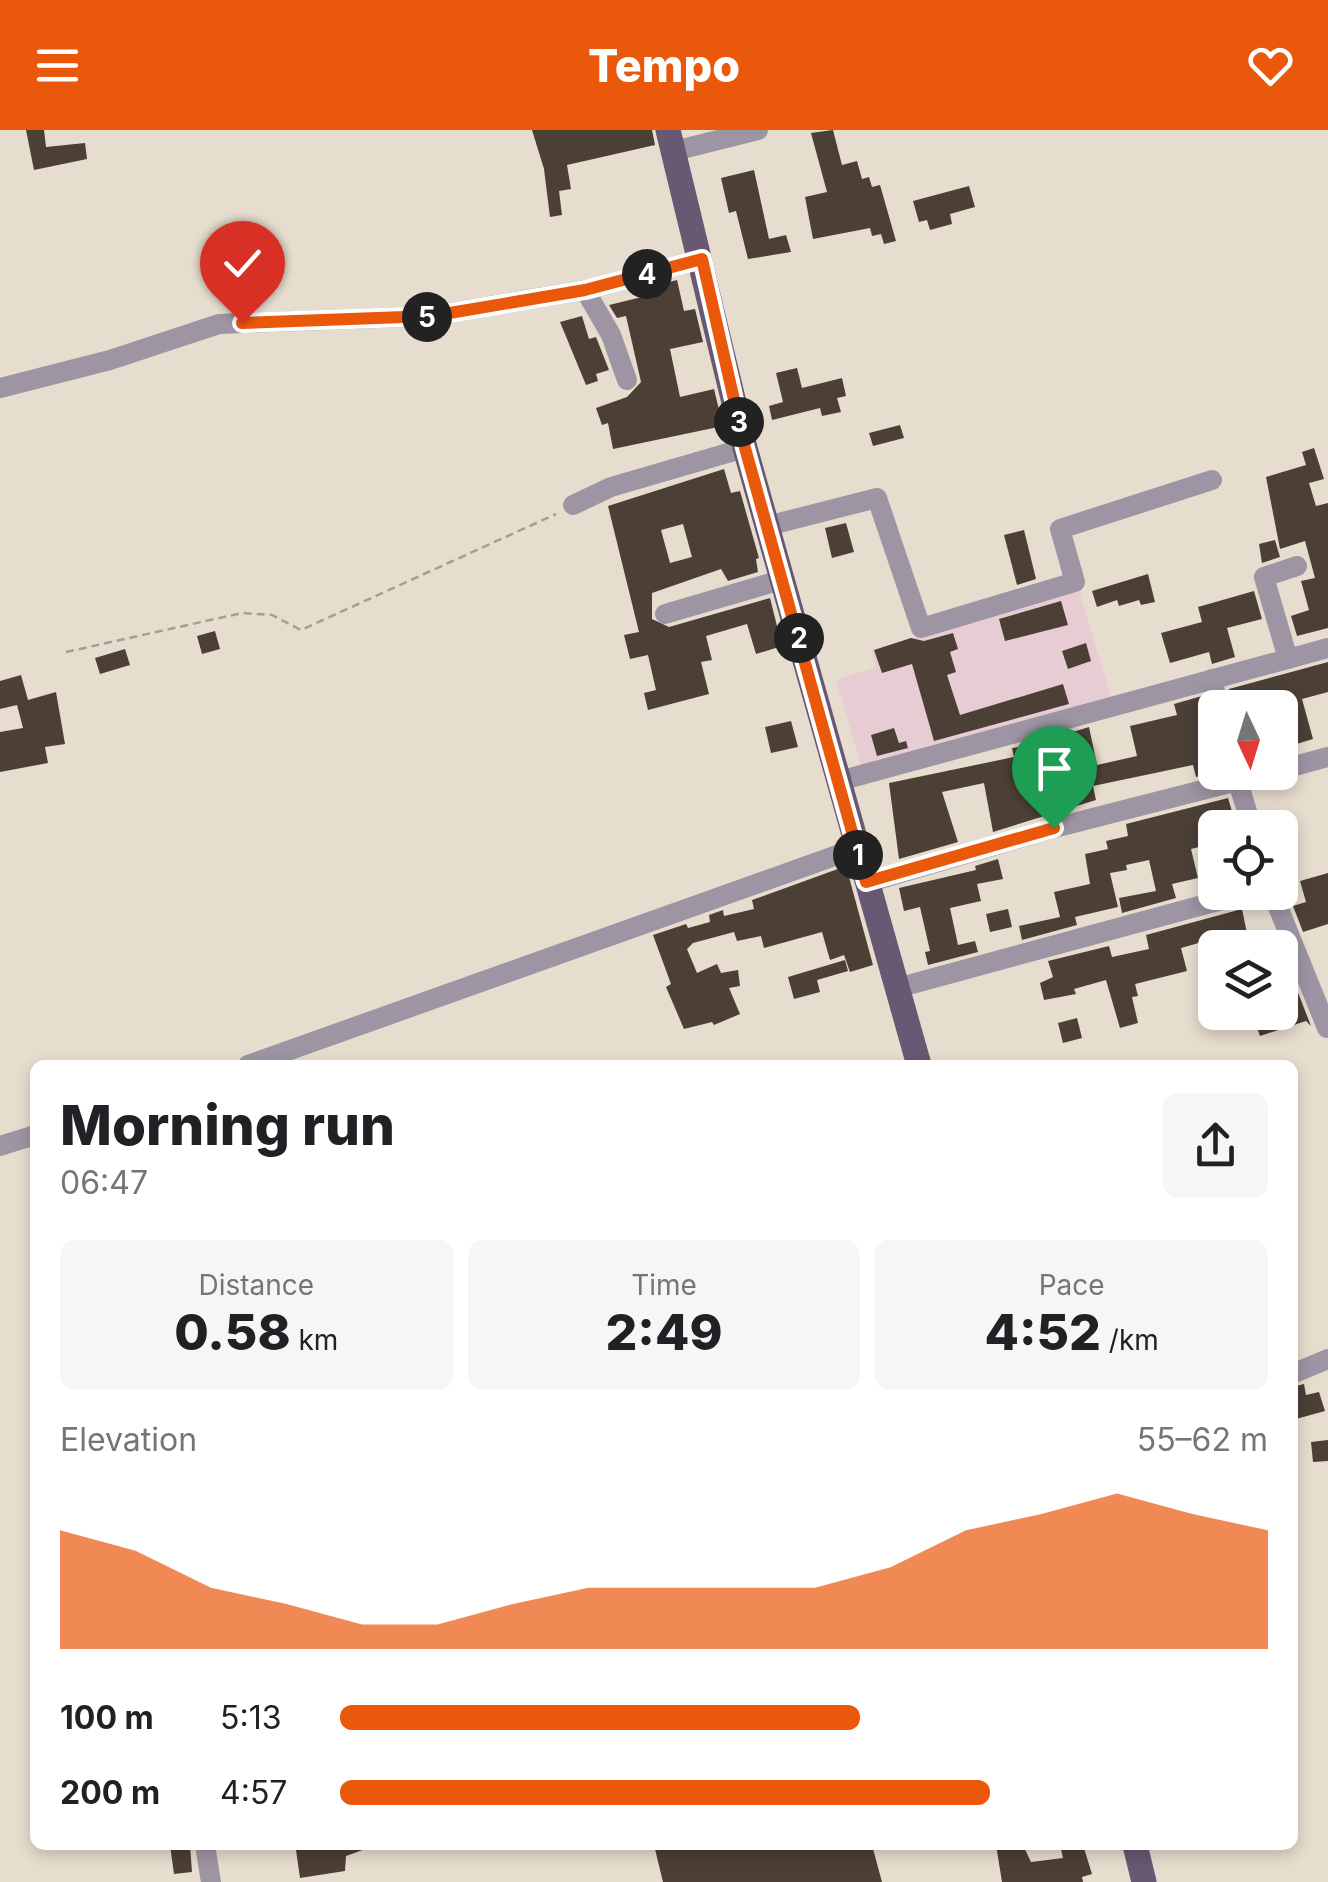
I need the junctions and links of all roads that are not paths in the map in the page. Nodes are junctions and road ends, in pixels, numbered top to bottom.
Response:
1 (758, 130) edge
2 (671, 140) edge
3 (702, 259) junction
4 (585, 290) junction
5 (626, 380) dead end
6 (0, 388) edge
7 (745, 448) junction
8 (1212, 480) dead end
9 (574, 505) road end
10 (767, 526) junction
11 (1297, 566) dead end
12 (781, 580) junction
13 (664, 614) dead end
14 (1328, 648) edge
15 (1288, 658) junction
16 (1212, 679) junction
17 (1215, 690) edge
18 (1328, 757) edge
19 (1298, 765) edge
20 (839, 781) junction
21 (1198, 788) edge
22 (856, 848) junction
23 (866, 882) junction
24 (1198, 906) edge
25 (1278, 910) edge
26 (897, 988) junction
27 (1327, 1028) edge
28 (262, 1060) edge
29 (918, 1060) edge
30 (30, 1137) edge
31 (0, 1146) edge
32 (1328, 1360) edge
33 (1298, 1372) edge
34 (206, 1850) edge
35 (1136, 1850) edge
36 (210, 1882) edge
37 (1144, 1882) edge

1 - 2 street
2 - 3 main road
3 - 4 street
3 - 7 main road
4 - 5 street
4 - 6 street
7 - 9 street
7 - 10 main road
8 - 10 street
10 - 12 main road
11 - 15 street
12 - 13 street
12 - 20 main road
14 - 15 street
15 - 16 street
16 - 17 street
16 - 20 street
18 - 19 street
20 - 22 main road
21 - 23 street
22 - 23 main road
22 - 28 street
23 - 26 main road
24 - 26 street
25 - 27 street
26 - 29 main road
30 - 31 street
32 - 33 street
34 - 36 street
35 - 37 main road

